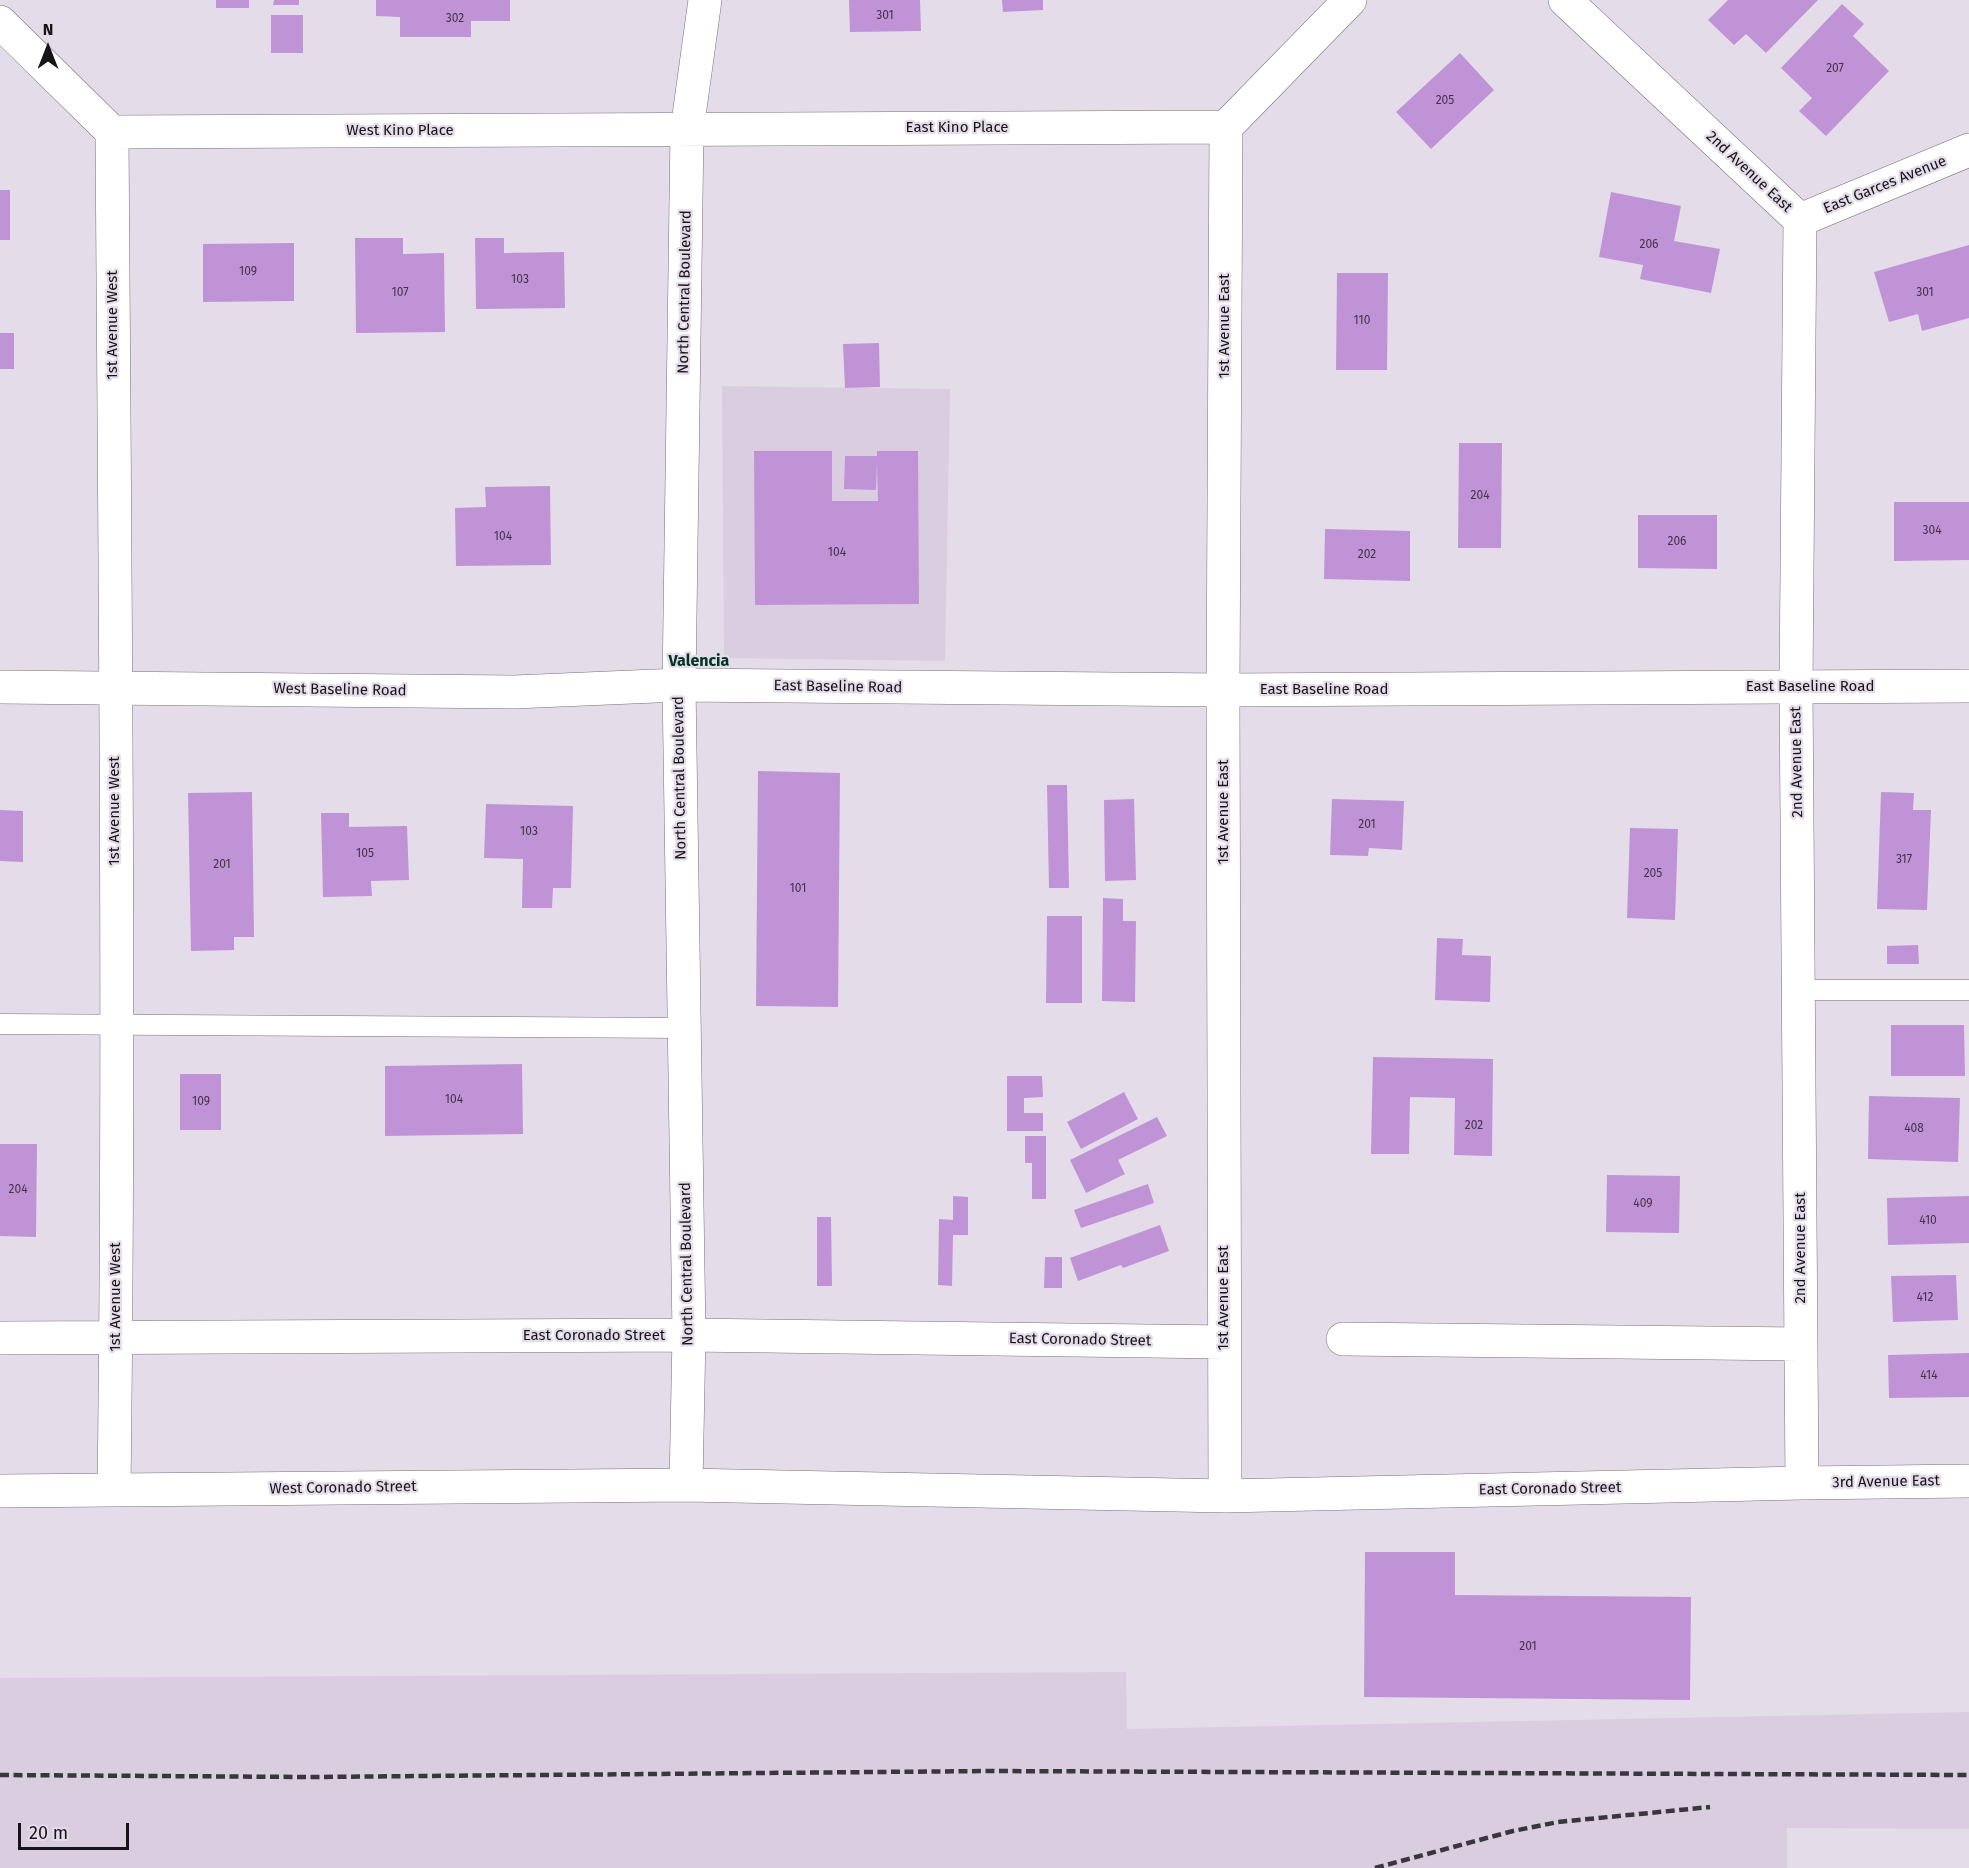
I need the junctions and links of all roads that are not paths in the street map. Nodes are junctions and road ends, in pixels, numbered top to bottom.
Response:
1 (705, 0) edge
2 (1350, 0) edge
3 (1565, 0) edge
4 (0, 22) edge
5 (1226, 127) junction
6 (687, 129) junction
7 (112, 132) junction
8 (1969, 150) edge
9 (1800, 220) junction
10 (679, 686) junction
11 (1969, 686) edge
12 (0, 687) edge
13 (115, 687) junction
14 (1796, 687) junction
15 (1223, 690) junction
16 (1799, 990) junction
17 (1969, 990) edge
18 (0, 1024) edge
19 (116, 1025) junction
20 (684, 1028) junction
21 (689, 1335) junction
22 (0, 1338) edge
23 (116, 1339) junction
24 (1343, 1339) dead end
25 (1224, 1342) junction
26 (1801, 1344) junction
27 (1969, 1481) edge
28 (1802, 1483) junction
29 (686, 1485) junction
30 (114, 1490) junction
31 (0, 1491) edge
32 (1225, 1496) junction

1 - 6 street, North Central Boulevard
2 - 5 street
3 - 9 street, 2nd Avenue East
4 - 7 street
5 - 6 street, East Kino Place
5 - 15 street, 1st Avenue East
6 - 7 street, West Kino Place
6 - 10 street, North Central Boulevard
7 - 13 street, 1st Avenue West
8 - 9 street, East Garces Avenue
9 - 14 street, 2nd Avenue East
10 - 13 street, West Baseline Road
10 - 15 street, East Baseline Road
10 - 20 street, North Central Boulevard
11 - 14 street, East Baseline Road
12 - 13 street, West Baseline Road
13 - 19 street, 1st Avenue West
14 - 15 street, East Baseline Road
14 - 16 street, 2nd Avenue East
15 - 25 street, 1st Avenue East
16 - 17 lane
16 - 26 street, 2nd Avenue East
18 - 19 lane
19 - 20 lane
19 - 23 street, 1st Avenue West
20 - 21 street, North Central Boulevard
21 - 23 street, East Coronado Street
21 - 25 street, East Coronado Street
21 - 29 street, North Central Boulevard
22 - 23 street, East Coronado Street
23 - 30 street, 1st Avenue West
24 - 26 street
25 - 32 street, 1st Avenue East
26 - 28 street, 2nd Avenue East
27 - 28 street, 3rd Avenue East
28 - 32 street, East Coronado Street
29 - 30 street, West Coronado Street
29 - 32 street, East Coronado Street
30 - 31 street, West Coronado Street

